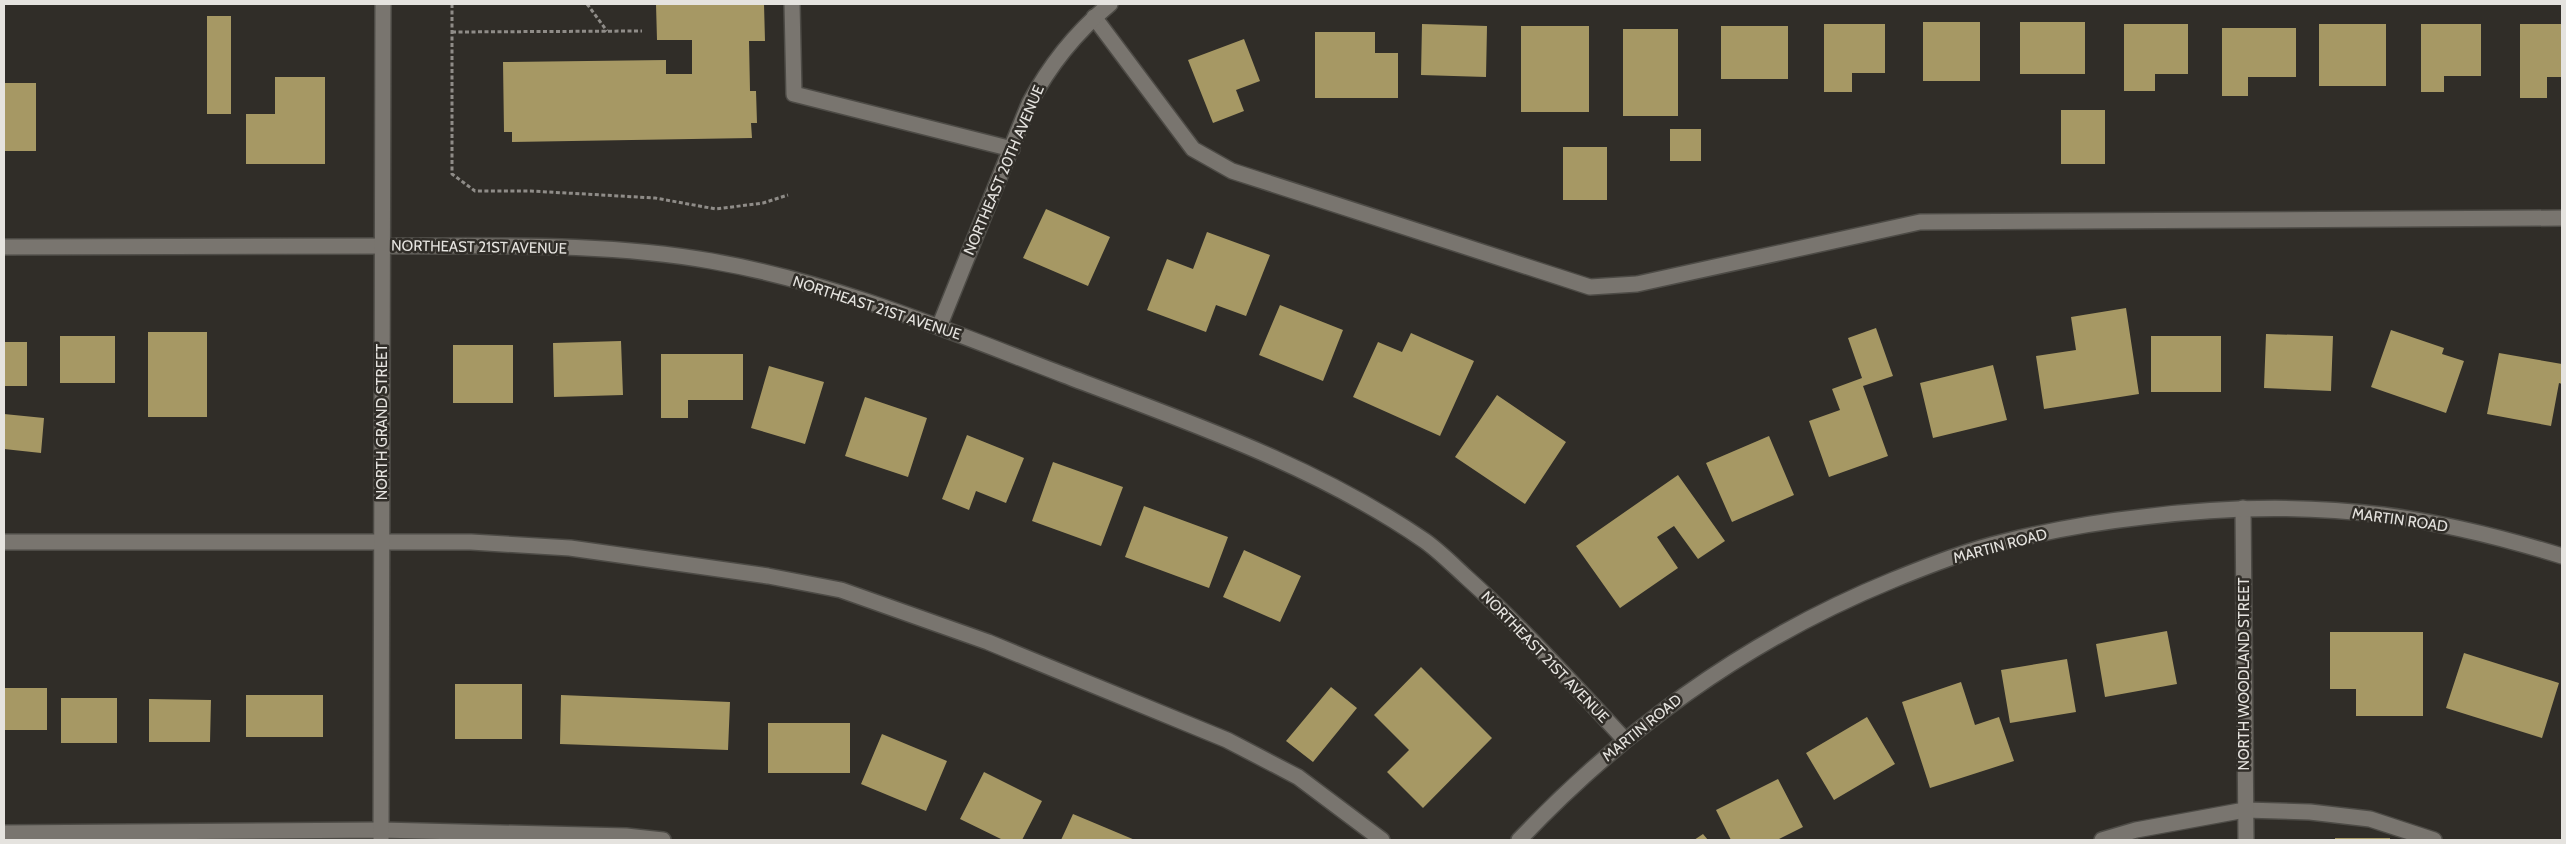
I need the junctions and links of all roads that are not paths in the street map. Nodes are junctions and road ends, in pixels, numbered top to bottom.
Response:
1 (383, 4) edge
2 (792, 4) edge
3 (1110, 4) edge
4 (1094, 17) junction
5 (1012, 149) junction
6 (2562, 218) edge
7 (382, 246) junction
8 (4, 247) edge
9 (939, 327) junction
10 (2243, 508) junction
11 (382, 541) junction
12 (4, 542) edge
13 (2562, 556) edge
14 (1625, 740) junction
15 (2245, 810) junction
16 (4, 833) edge
17 (381, 835) edge
18 (663, 840) edge
19 (1382, 840) edge
20 (1520, 840) edge
21 (2102, 840) edge
22 (2246, 840) edge
23 (2434, 840) edge

1 - 7 street, NORTH GRAND STREET
2 - 5 street
3 - 4 street, NORTHEAST 20TH AVENUE
4 - 5 street, NORTHEAST 20TH AVENUE
4 - 6 street
5 - 9 street, NORTHEAST 20TH AVENUE
7 - 8 street, NORTHEAST 21ST AVENUE
7 - 9 street, NORTHEAST 21ST AVENUE
7 - 11 street, NORTH GRAND STREET
9 - 14 street, NORTHEAST 21ST AVENUE
10 - 13 street, MARTIN ROAD
10 - 14 street, MARTIN ROAD
10 - 15 street, NORTH WOODLAND STREET
11 - 12 street
11 - 17 street, NORTH GRAND STREET
11 - 19 street
14 - 20 street, MARTIN ROAD
15 - 21 street
15 - 22 street, NORTH WOODLAND STREET
15 - 23 street
16 - 17 street
17 - 18 street

